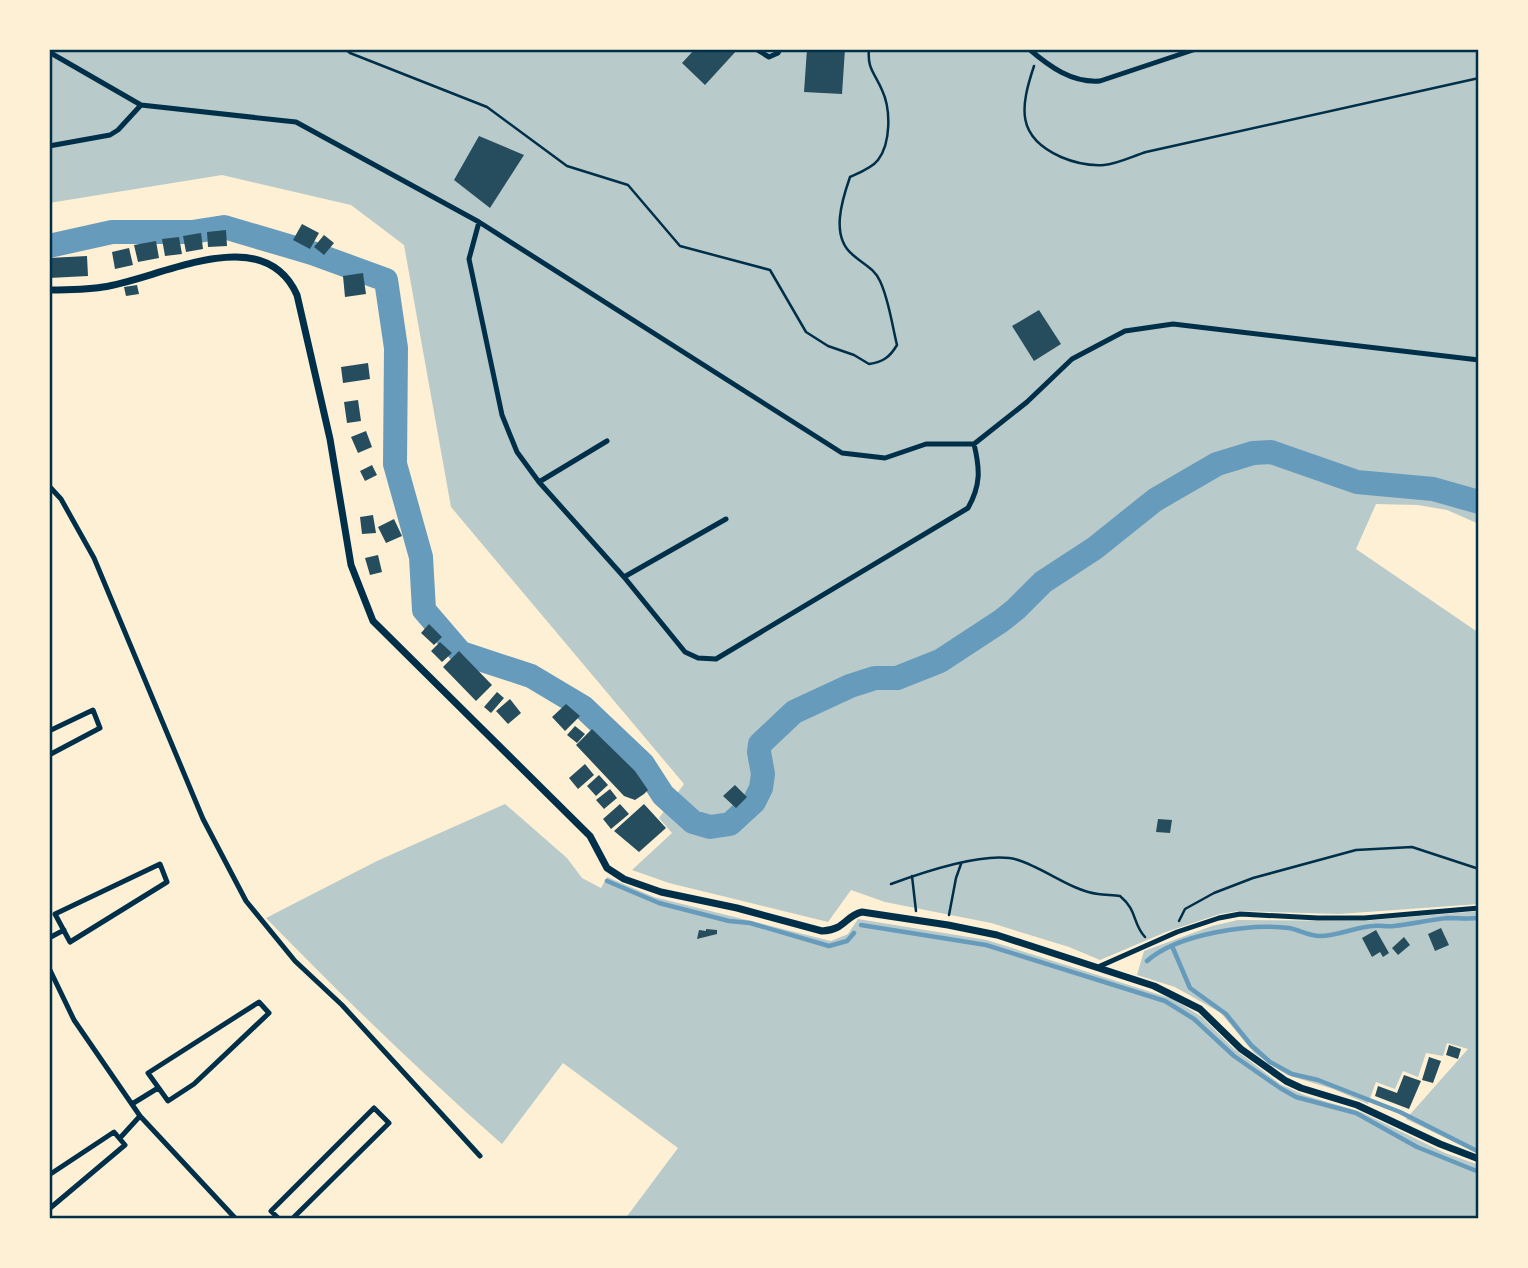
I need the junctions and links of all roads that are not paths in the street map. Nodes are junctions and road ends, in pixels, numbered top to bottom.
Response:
1 (756, 49) edge
2 (780, 49) edge
3 (1029, 49) edge
4 (1196, 49) edge
5 (49, 52) edge
6 (141, 105) junction
7 (49, 146) edge
8 (479, 222) junction
9 (49, 290) edge
10 (1479, 360) edge
11 (607, 441) dead end
12 (974, 444) junction
13 (539, 482) junction
14 (49, 486) edge
15 (726, 519) dead end
16 (625, 578) junction
17 (49, 731) edge
18 (49, 755) edge
19 (1479, 908) edge
20 (64, 930) junction
21 (49, 939) edge
22 (1098, 967) junction
23 (49, 968) edge
24 (56, 983) junction
25 (49, 989) edge
26 (158, 1088) junction
27 (132, 1104) junction
28 (140, 1116) junction
29 (120, 1138) junction
30 (480, 1156) dead end
31 (1479, 1159) edge
32 (49, 1175) edge
33 (49, 1209) edge
34 (236, 1219) edge
35 (278, 1219) edge
36 (292, 1219) edge

1 - 2 street
3 - 4 street
5 - 6 street
6 - 7 street
6 - 8 street
8 - 12 street
8 - 13 street
9 - 22 street
10 - 12 street
11 - 13 street
12 - 16 street
13 - 16 street
14 - 30 street
15 - 16 street
17 - 18 street
19 - 22 street
20 - 20 street
20 - 21 street
22 - 31 street
23 - 24 street
24 - 25 street
24 - 27 street
26 - 26 street
26 - 27 street
27 - 28 street
28 - 29 street
28 - 34 street
29 - 32 street
29 - 33 street
35 - 36 street

